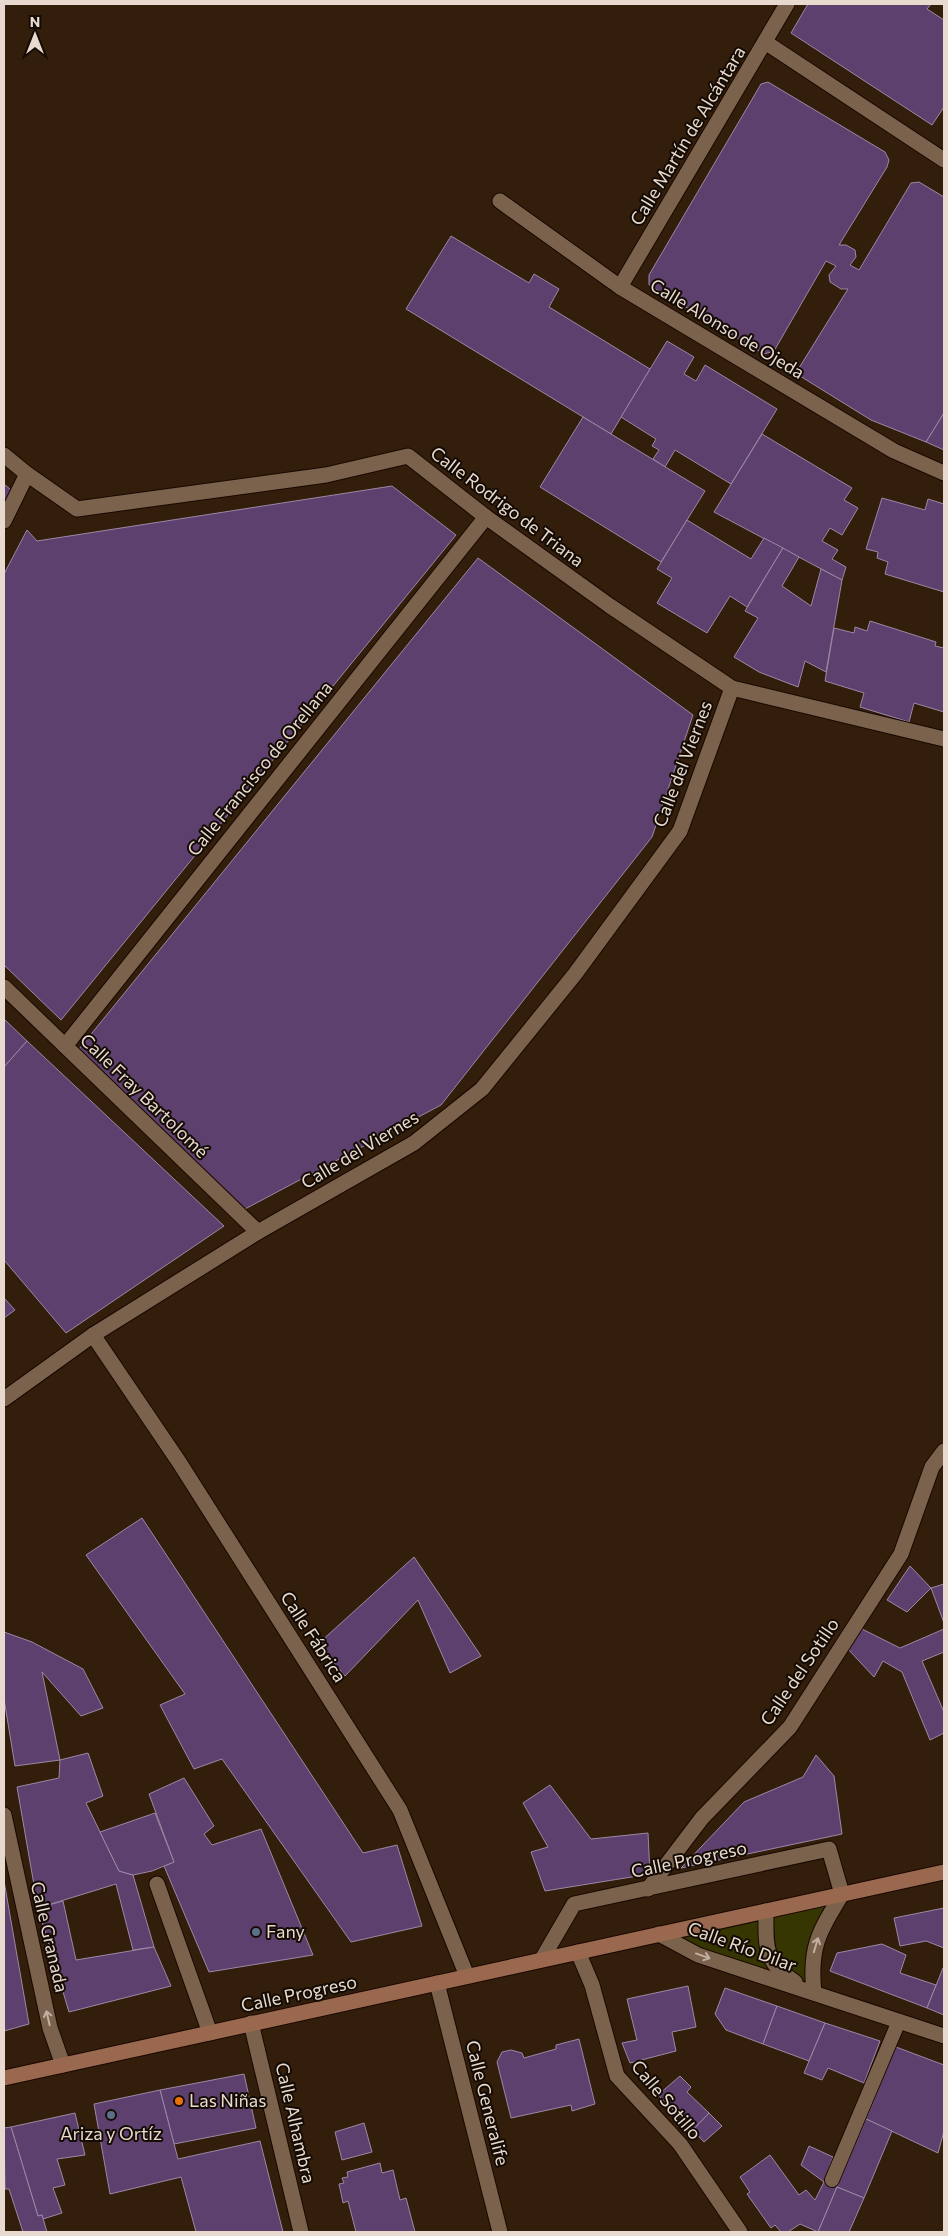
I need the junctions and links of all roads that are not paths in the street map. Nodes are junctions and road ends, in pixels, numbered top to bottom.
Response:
1 (787, 4) edge
2 (765, 42) junction
3 (944, 160) edge
4 (500, 202) dead end
5 (620, 287) junction
6 (4, 455) edge
7 (944, 473) edge
8 (27, 474) junction
9 (486, 517) junction
10 (4, 521) edge
11 (732, 688) junction
12 (944, 739) edge
13 (4, 987) edge
14 (65, 1046) junction
15 (258, 1232) junction
16 (93, 1335) junction
17 (4, 1399) edge
18 (944, 1451) edge
19 (4, 1822) edge
20 (944, 1872) edge
21 (157, 1884) dead end
22 (648, 1888) junction
23 (842, 1894) junction
24 (766, 1911) junction
25 (659, 1934) junction
26 (578, 1952) junction
27 (542, 1960) junction
28 (467, 1976) junction
29 (438, 1983) junction
30 (814, 1993) junction
31 (899, 2021) junction
32 (251, 2023) junction
33 (210, 2033) junction
34 (944, 2036) edge
35 (63, 2064) junction
36 (4, 2078) edge
37 (832, 2180) dead end
38 (301, 2232) edge
39 (500, 2232) edge
40 (740, 2232) edge

1 - 2 street, Calle Martín de Alcántara
2 - 3 street
2 - 5 street, Calle Martín de Alcántara
4 - 5 street, Calle Alonso de Ojeda
5 - 7 street, Calle Alonso de Ojeda
6 - 8 street, Calle Rodrigo de Triana
8 - 9 street, Calle Rodrigo de Triana
8 - 10 street
9 - 11 street, Calle Rodrigo de Triana
9 - 14 street, Calle Francisco de Orellana
11 - 12 street, Calle Rodrigo de Triana
11 - 15 street, Calle del Viernes
13 - 14 street, Calle Fray Bartolomé
14 - 15 street, Calle Fray Bartolomé
15 - 16 street, Calle del Viernes
16 - 17 street, Calle del Viernes
16 - 28 street, Calle Fábrica
18 - 22 street, Calle del Sotillo
35 -> 19 street, Calle Granada
20 - 23 main road, Calle Progreso
21 - 33 street
22 - 23 street, Calle Progreso
22 - 27 street, Calle Progreso
23 - 24 main road, Calle Progreso
30 -> 23 street, Calle Río Dilar
24 - 25 main road, Calle Progreso
24 - 30 street, Calle Río Dilar
25 - 26 main road, Calle Progreso
25 -> 30 street, Calle Río Dilar
26 - 27 main road, Calle Progreso
26 - 40 street, Calle Sotillo
27 - 28 main road, Calle Progreso
28 - 29 main road, Calle Progreso
29 - 32 main road, Calle Progreso
29 - 39 street, Calle Generalife
30 - 31 street, Calle Río Dilar
31 - 34 street, Calle Río Dilar
31 - 37 lane
32 - 33 main road, Calle Progreso
32 - 38 street, Calle Alhambra
33 - 35 main road, Calle Progreso
35 - 36 main road, Calle Progreso

